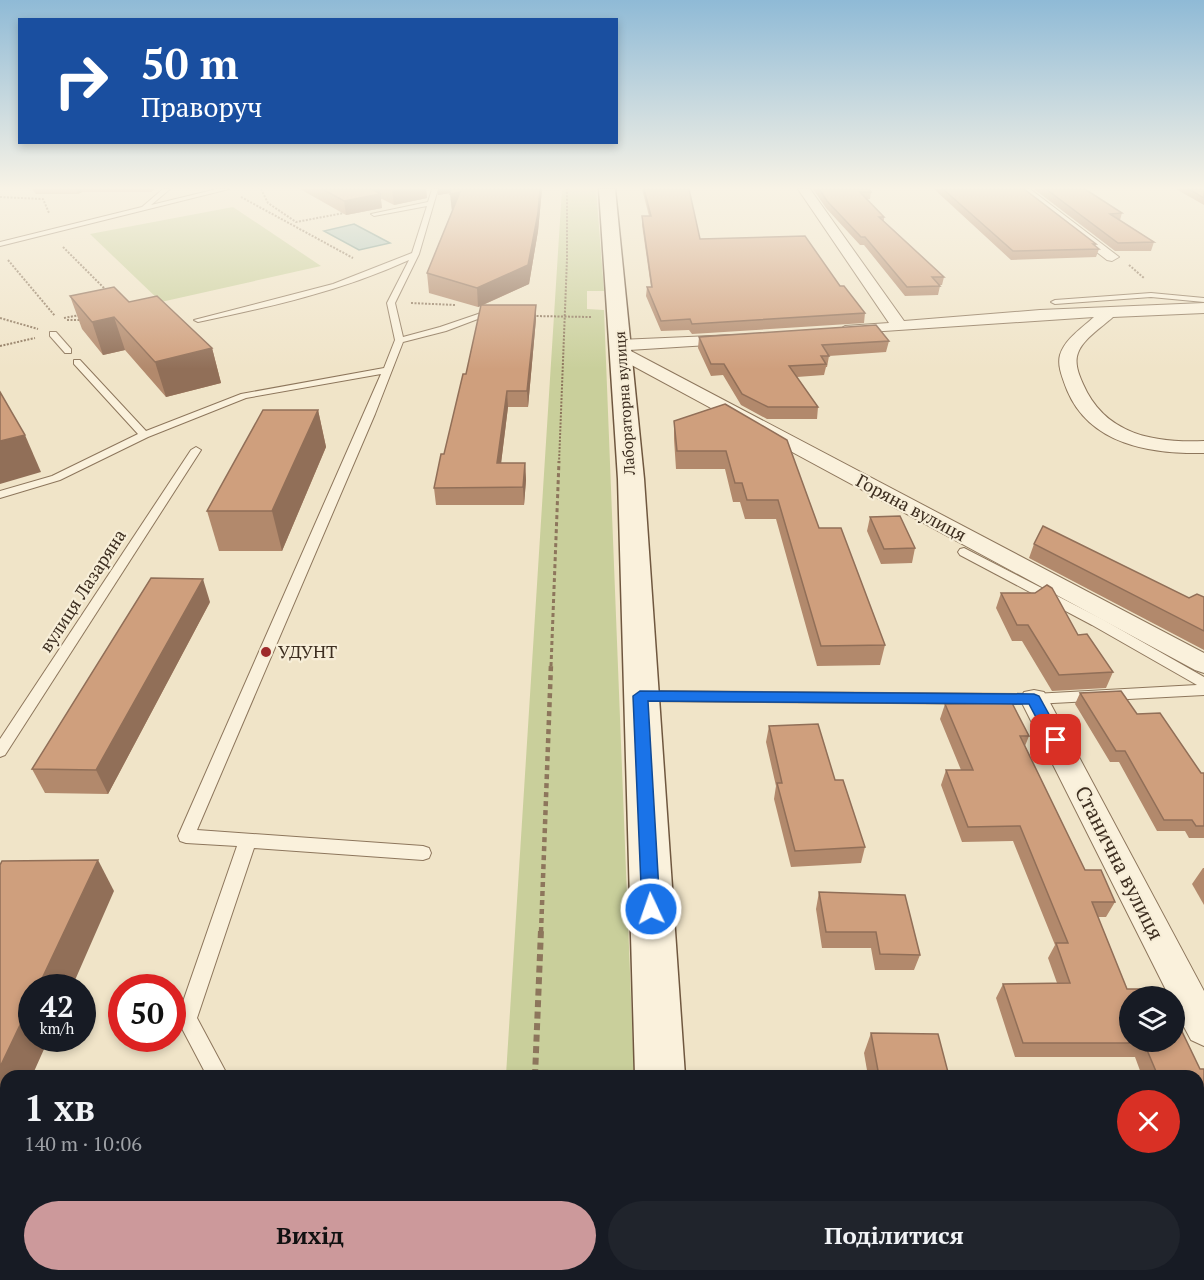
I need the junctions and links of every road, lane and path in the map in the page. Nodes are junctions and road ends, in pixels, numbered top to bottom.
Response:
1 (65, 249) edge
2 (334, 249) edge
3 (417, 249) edge
4 (567, 249) edge
5 (613, 249) edge
6 (846, 249) edge
7 (1101, 249) edge
8 (3, 254) dead end
9 (416, 254) junction
10 (1112, 257) joint
11 (368, 276) junction
12 (1151, 295) junction
13 (114, 298) edge
14 (1204, 300) edge
15 (1055, 302) dead end
16 (1204, 308) edge
17 (1109, 312) junction
18 (90, 313) edge
19 (487, 314) edge
20 (564, 317) junction
21 (591, 317) dead end
22 (0, 318) edge
23 (57, 319) junction
24 (87, 320) edge
25 (198, 320) dead end
26 (900, 327) junction
27 (833, 332) edge
28 (53, 334) junction
29 (754, 339) edge
30 (399, 340) junction
31 (0, 346) edge
32 (619, 348) junction
33 (68, 351) dead end
34 (77, 362) dead end
35 (386, 370) junction
36 (144, 435) junction
37 (1204, 447) edge
38 (196, 450) dead end
39 (0, 495) edge
40 (964, 552) dead end
41 (1204, 664) edge
42 (1204, 683) edge
43 (1204, 690) edge
44 (640, 696) junction
45 (1034, 699) junction
46 (0, 751) edge
47 (248, 840) junction
48 (423, 853) dead end
49 (1204, 1028) edge
50 (215, 1070) edge
51 (535, 1070) edge
52 (660, 1070) edge

1 - 13 path
2 - 11 path
3 - 9 lane
4 - 20 path
5 - 32 main road, Лабораторна вулиця
6 - 26 street
7 - 10 street
8 - 23 path
9 - 11 lane
9 - 30 lane
10 - 12 path
11 - 25 lane
12 - 14 lane
12 - 15 lane
16 - 17 street
17 - 26 street
17 - 37 street
18 - 23 path
19 - 30 lane
20 - 21 path
20 - 51 path
22 - 28 path
23 - 24 path
26 - 27 street
28 - 31 path
28 - 33 lane
29 - 32 street
30 - 35 lane
32 - 41 street, Горяна вулиця
32 - 44 main road, Лабораторна вулиця
34 - 36 lane
35 - 36 lane
35 - 47 lane
36 - 39 lane
38 - 46 lane, вулиця Лазаряна
40 - 42 lane
43 - 45 lane
44 - 45 lane
44 - 52 main road, Лабораторна вулиця
45 - 49 street, Станична вулиця
47 - 48 lane
47 - 50 lane

